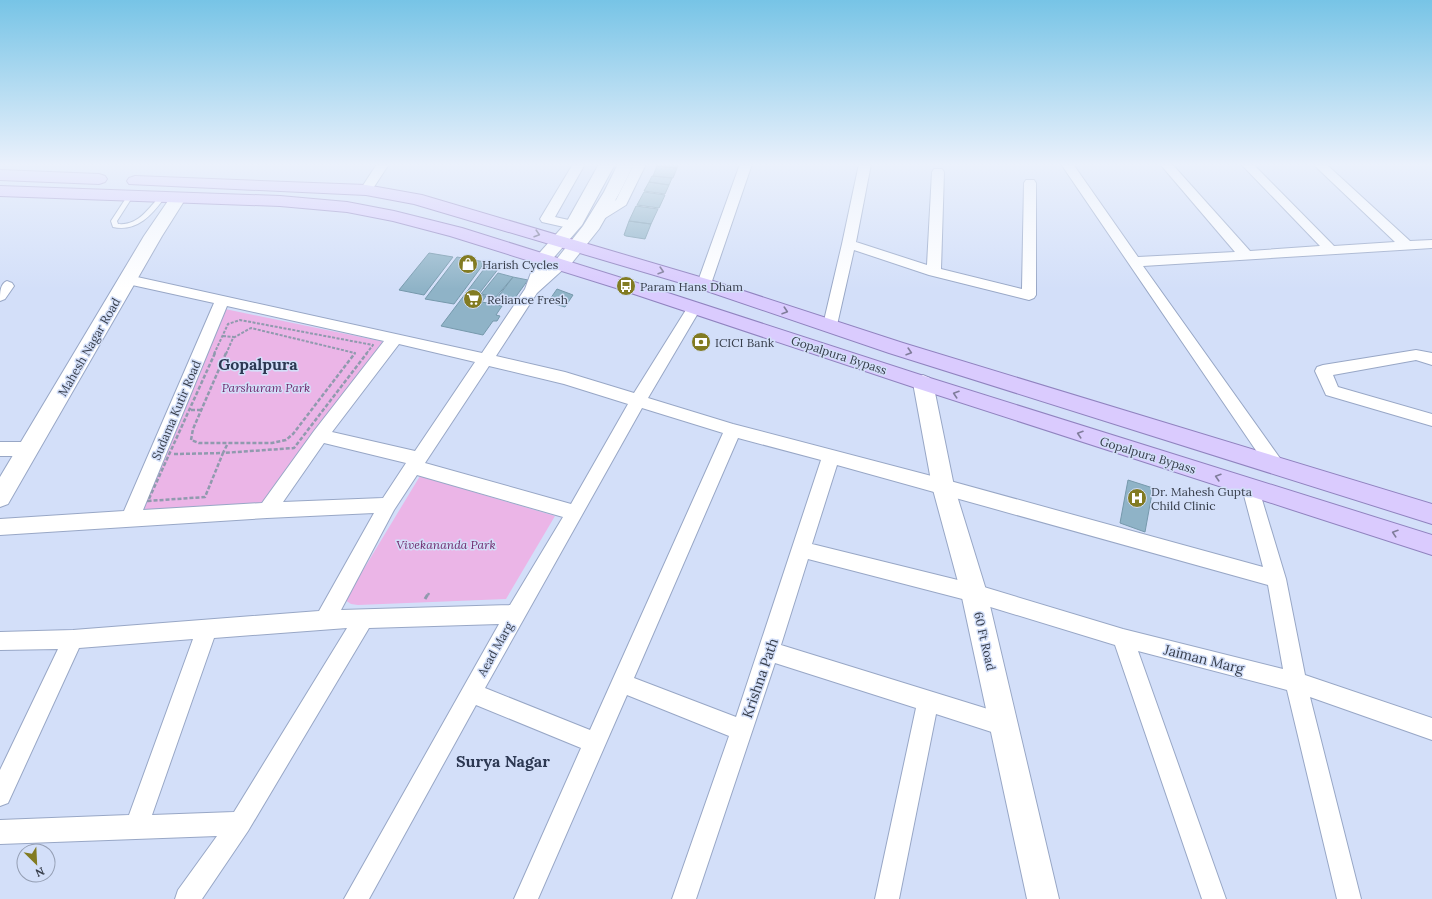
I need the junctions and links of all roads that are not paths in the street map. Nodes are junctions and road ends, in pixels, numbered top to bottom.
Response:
1 (124, 206) edge
2 (159, 206) edge
3 (166, 206) edge
4 (334, 206) edge
5 (439, 206) edge
6 (555, 206) edge
7 (584, 206) edge
8 (604, 206) edge
9 (615, 206) edge
10 (731, 206) edge
11 (857, 206) edge
12 (937, 206) edge
13 (1030, 206) edge
14 (1095, 206) edge
15 (1203, 206) edge
16 (1288, 206) edge
17 (1371, 206) edge
18 (597, 217) junction
19 (573, 225) junction
20 (568, 244) junction
21 (849, 244) junction
22 (1419, 245) edge
23 (1331, 250) junction
24 (1246, 255) junction
25 (543, 259) junction
26 (1432, 259) edge
27 (1134, 262) junction
28 (561, 265) junction
29 (934, 272) junction
30 (128, 280) junction
31 (704, 284) junction
32 (0, 286) edge
33 (532, 290) junction
34 (0, 296) edge
35 (222, 301) junction
36 (694, 308) junction
37 (830, 325) junction
38 (395, 338) junction
39 (484, 359) junction
40 (1432, 359) edge
41 (923, 383) junction
42 (638, 401) junction
43 (1432, 420) edge
44 (733, 430) junction
45 (320, 436) junction
46 (0, 449) edge
47 (29, 449) junction
48 (831, 456) junction
49 (416, 463) junction
50 (1276, 466) junction
51 (943, 486) junction
52 (1252, 488) junction
53 (0, 497) edge
54 (388, 505) junction
55 (267, 510) junction
56 (575, 513) junction
57 (1432, 514) edge
58 (130, 519) junction
59 (0, 528) edge
60 (1432, 545) edge
61 (802, 549) junction
62 (1276, 579) junction
63 (974, 593) junction
64 (515, 614) junction
65 (325, 620) junction
66 (363, 620) junction
67 (207, 629) junction
68 (1123, 638) junction
69 (73, 639) junction
70 (0, 642) edge
71 (769, 651) junction
72 (1296, 682) junction
73 (621, 683) junction
74 (470, 693) junction
75 (928, 701) junction
76 (1004, 725) junction
77 (1432, 729) edge
78 (742, 730) junction
79 (595, 743) junction
80 (0, 795) edge
81 (240, 823) junction
82 (136, 827) junction
83 (0, 832) edge
84 (187, 899) edge
85 (356, 899) edge
86 (526, 899) edge
87 (684, 899) edge
88 (887, 899) edge
89 (1043, 899) edge
90 (1214, 899) edge
91 (1350, 899) edge

1 - 2 lane
3 - 30 street, Mahesh Nagar Road
4 - 25 main road, Gopalpura Bypass
5 -> 20 main road, Gopalpura Bypass
6 - 19 street
7 - 19 street
8 - 18 street
9 - 18 street
10 - 31 street
11 - 21 street
12 - 29 street
13 - 29 street
14 - 27 street
15 - 24 street
16 - 23 street
17 - 22 street
18 - 20 street
19 - 20 street
20 - 25 street
20 - 28 street
20 -> 31 main road, Gopalpura Bypass
21 - 29 street
21 - 37 street
22 - 23 street
22 - 26 street
23 - 24 street
24 - 27 street
25 - 28 main road, Gopalpura Bypass
25 - 33 street
27 - 50 street
28 - 33 street
28 - 36 main road, Gopalpura Bypass
30 - 35 street
30 - 47 street, Mahesh Nagar Road
31 -> 37 main road, Gopalpura Bypass
32 - 34 street
33 - 39 street
35 - 38 street
35 - 58 street, Sudama Kutir Road
36 - 41 main road, Gopalpura Bypass
36 - 42 street, Aead Marg
37 -> 50 main road, Gopalpura Bypass
38 - 39 street
38 - 45 street
39 - 42 street
39 - 49 street
40 - 43 street
41 - 51 street, 60 Ft Road
52 -> 41 main road, Gopalpura Bypass
42 - 44 street
42 - 56 street, Aead Marg
44 - 48 street
44 - 73 street
45 - 49 street
45 - 55 street
46 - 47 street
47 - 53 street, Mahesh Nagar Road
48 - 51 street
48 - 61 street, Krishna Path
49 - 54 street
49 - 56 street
50 - 57 main road, Gopalpura Bypass
51 - 62 street
51 - 63 street, 60 Ft Road
60 -> 52 main road, Gopalpura Bypass
52 - 62 street
54 - 55 street
54 - 65 street
55 - 58 street
56 - 64 street, Aead Marg
58 - 59 street
61 - 63 street, Jaiman Marg
61 - 71 street, Krishna Path
62 - 72 street
63 - 68 street, Jaiman Marg
63 - 76 street, 60 Ft Road
64 - 66 street
64 - 74 street, Aead Marg
65 - 66 street
65 - 67 street
66 - 81 street
67 - 69 street
67 - 82 street
68 - 72 street, Jaiman Marg
68 - 90 street
69 - 70 street
69 - 80 street
71 - 75 street
71 - 78 street, Krishna Path
72 - 77 street, Jaiman Marg
72 - 91 street
73 - 78 street
73 - 79 street
74 - 79 street
74 - 85 street, Aead Marg
75 - 76 street
75 - 88 street
76 - 89 street, 60 Ft Road
78 - 87 street, Krishna Path
79 - 86 street
81 - 82 street
81 - 84 street
82 - 83 street

